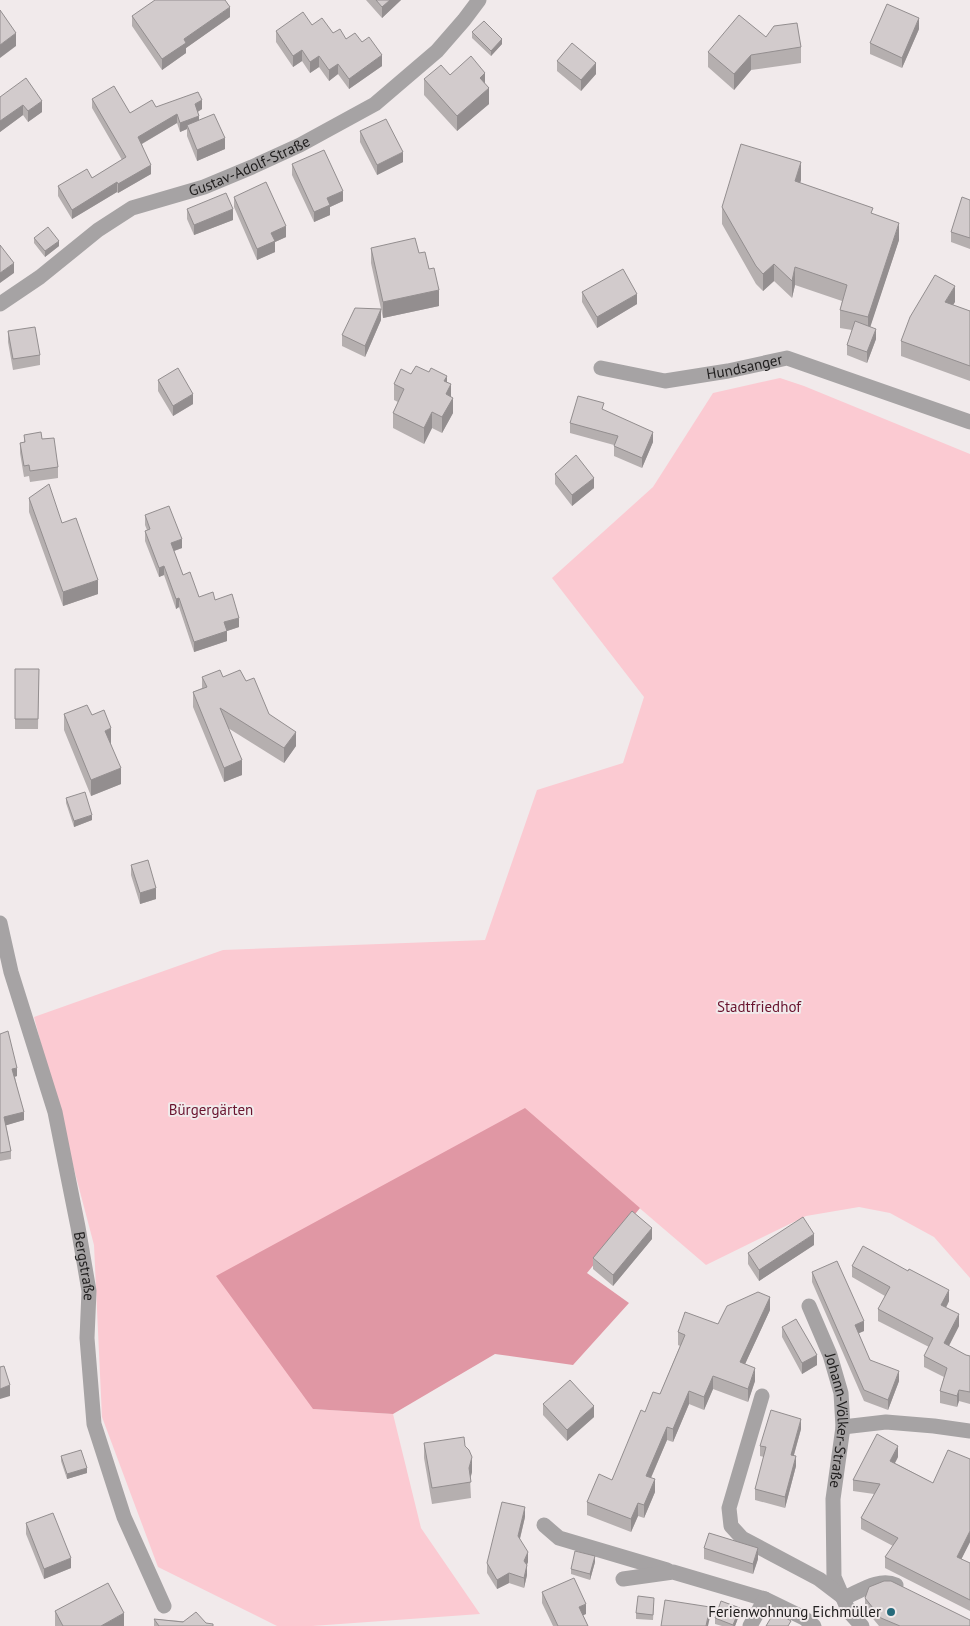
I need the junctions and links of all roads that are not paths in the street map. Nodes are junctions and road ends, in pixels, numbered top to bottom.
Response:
1 (479, 0) edge
2 (0, 304) edge
3 (601, 368) dead end
4 (970, 422) edge
5 (0, 923) edge
6 (809, 1306) dead end
7 (762, 1396) dead end
8 (843, 1427) junction
9 (970, 1431) edge
10 (544, 1525) dead end
11 (673, 1572) junction
12 (623, 1579) dead end
13 (910, 1592) edge
14 (844, 1598) junction
15 (765, 1599) junction
16 (164, 1606) dead end
17 (750, 1626) edge
18 (814, 1626) edge
19 (862, 1626) edge

1 - 2 street, Gustav-Adolf-Straße
3 - 4 street, Hundsanger
5 - 16 street, Bergstraße
6 - 8 street, Johann-Völker-Straße
7 - 14 street, Johann-Völker-Straße
8 - 9 street
8 - 14 street, Johann-Völker-Straße
10 - 11 street
11 - 12 street
11 - 15 street
13 - 14 street
14 - 19 street, Johann-Völker-Straße
15 - 17 street
15 - 18 street

